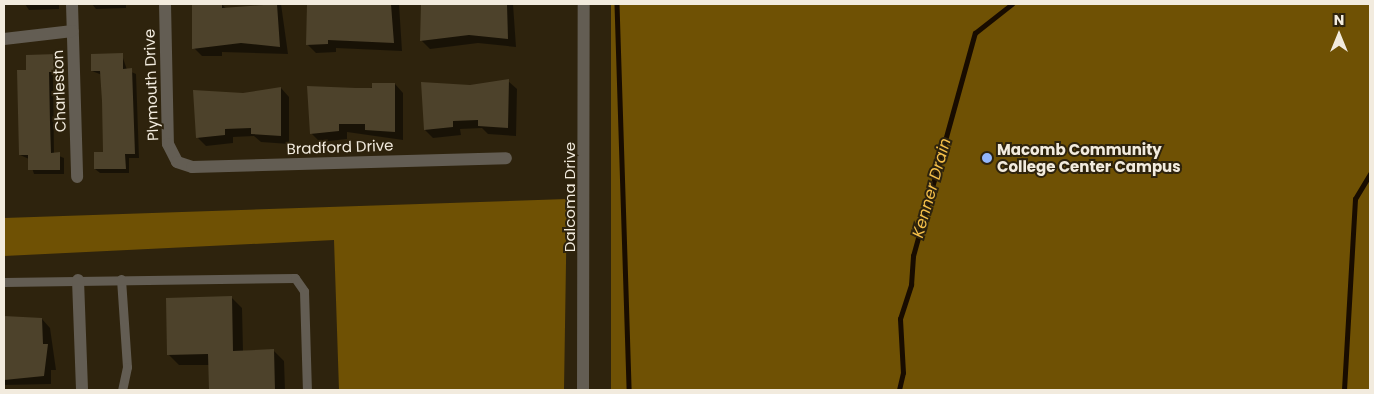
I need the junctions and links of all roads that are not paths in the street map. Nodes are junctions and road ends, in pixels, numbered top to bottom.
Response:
1 (72, 4) edge
2 (165, 4) edge
3 (584, 4) edge
4 (73, 31) junction
5 (4, 38) edge
6 (506, 158) dead end
7 (177, 162) joint
8 (77, 177) dead end
9 (121, 279) junction
10 (78, 280) junction
11 (4, 282) edge
12 (82, 390) edge
13 (122, 390) edge
14 (307, 390) edge
15 (583, 390) edge

1 - 4 street, Charleston
2 - 7 street, Plymouth Drive
3 - 15 street, Dalcoma Drive
4 - 5 street
4 - 8 street, Charleston
6 - 7 street, Bradford Drive
9 - 10 lane
9 - 13 lane
9 - 14 lane
10 - 11 lane
10 - 12 street

